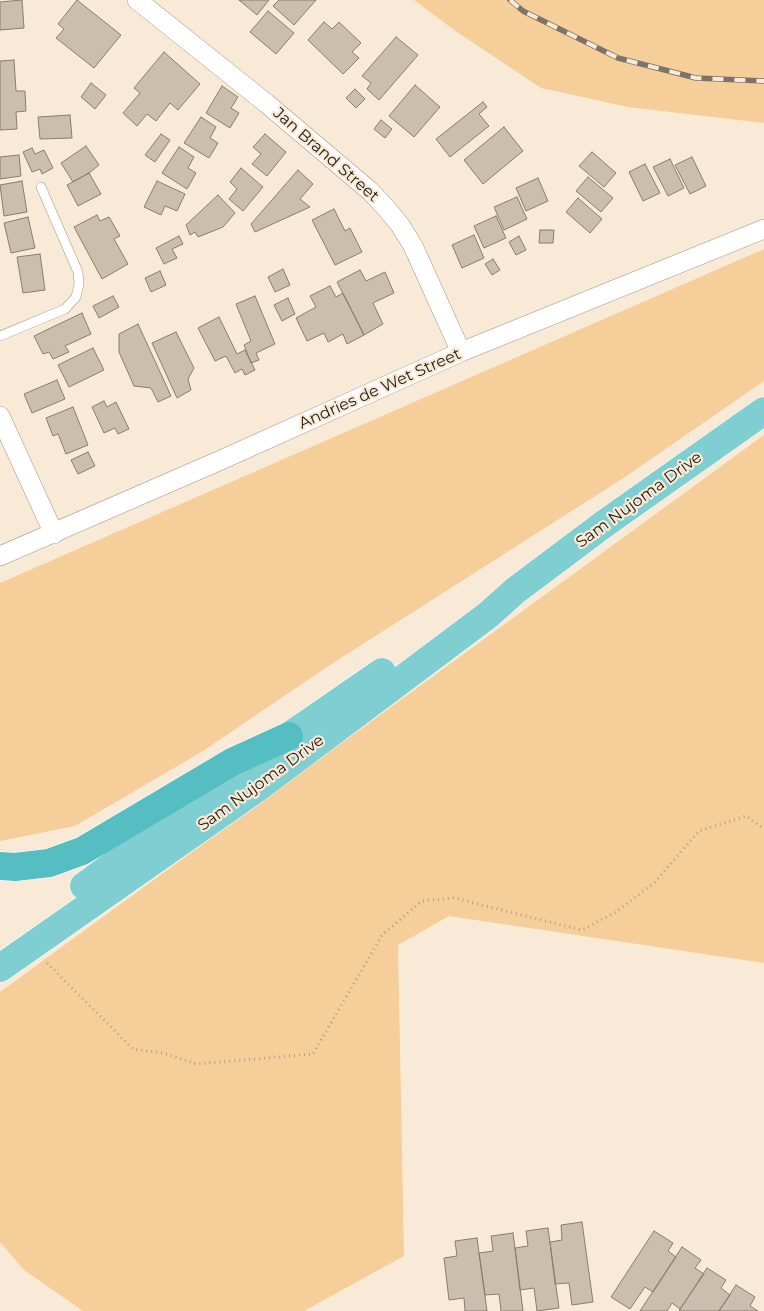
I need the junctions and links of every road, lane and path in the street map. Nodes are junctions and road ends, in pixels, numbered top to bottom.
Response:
1 (137, 0) edge
2 (41, 187) dead end
3 (764, 230) edge
4 (0, 336) edge
5 (461, 352) junction
6 (764, 411) edge
7 (0, 416) edge
8 (54, 534) junction
9 (0, 556) edge
10 (516, 590) junction
11 (290, 736) junction
12 (764, 829) edge
13 (0, 866) edge
14 (30, 946) junction
15 (0, 948) edge
16 (0, 968) edge

1 - 5 street, Jan Brand Street
2 - 4 lane
3 - 5 street, Andries de Wet Street
5 - 8 street, Andries de Wet Street
6 - 10 main road, Sam Nujoma Drive
7 - 8 street
8 - 9 street, Andries de Wet Street
10 - 11 main road, Sam Nujoma Drive
10 - 14 main road, Sam Nujoma Drive
11 - 13 highway
11 - 15 main road, Sam Nujoma Drive
12 - 14 path
14 - 16 main road, Sam Nujoma Drive

